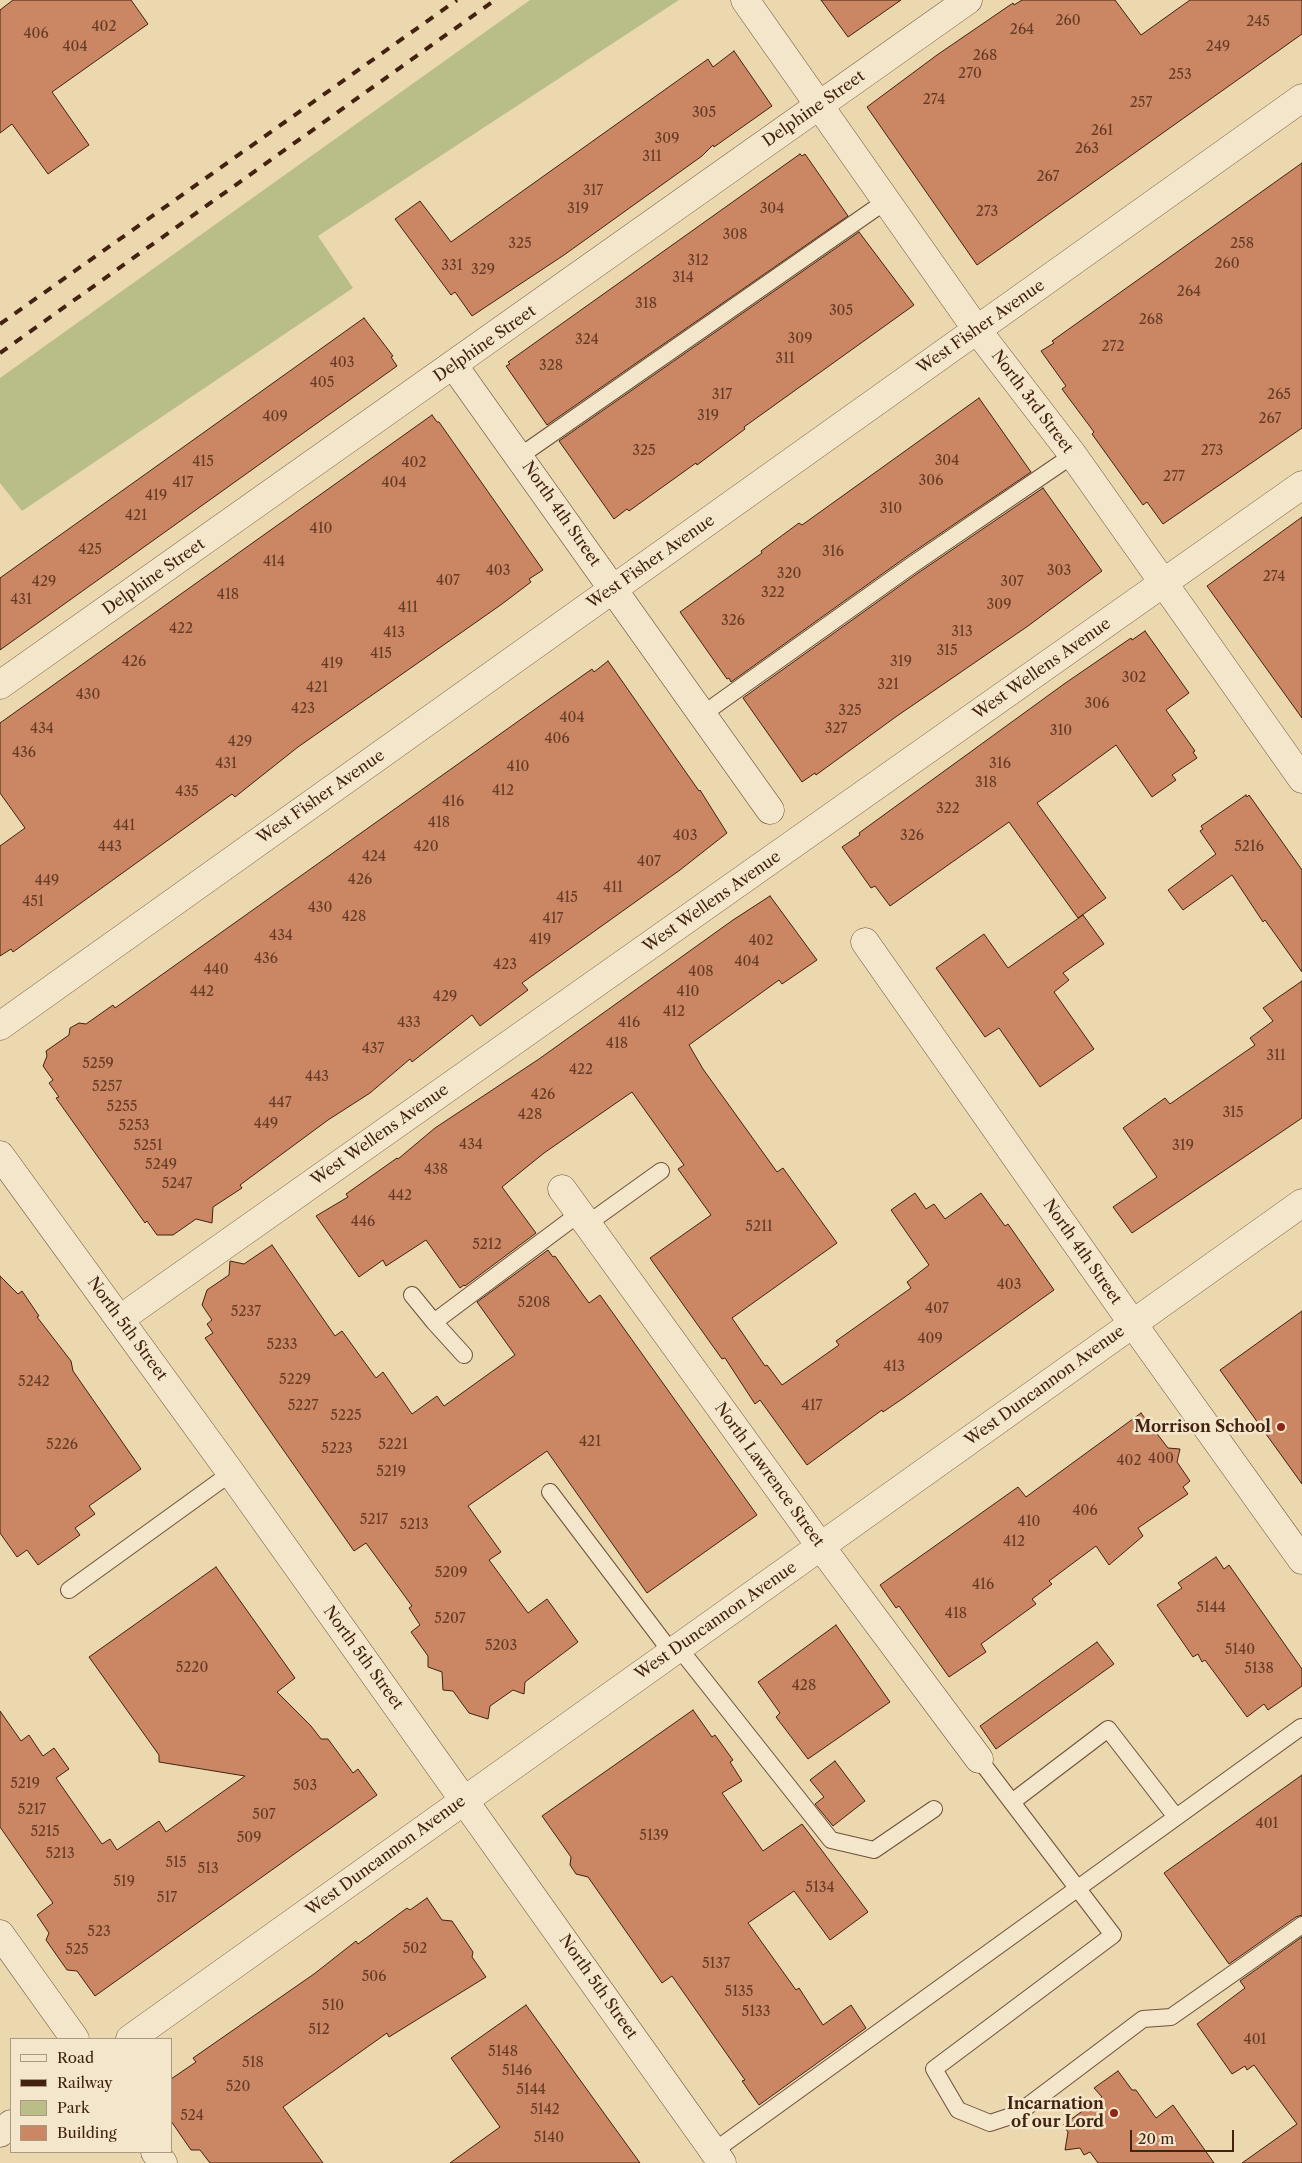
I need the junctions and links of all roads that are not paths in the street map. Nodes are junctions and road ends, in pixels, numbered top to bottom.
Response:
1 (745, 0) edge
2 (968, 0) edge
3 (1302, 98) edge
4 (818, 106) junction
5 (886, 201) junction
6 (977, 330) junction
7 (454, 366) junction
8 (1072, 455) junction
9 (520, 456) junction
10 (1302, 484) edge
11 (1163, 583) junction
12 (614, 588) junction
13 (0, 685) edge
14 (703, 714) junction
15 (1302, 778) edge
16 (770, 810) dead end
17 (865, 942) dead end
18 (0, 1026) edge
19 (0, 1155) edge
20 (660, 1172) dead end
21 (562, 1189) dead end
22 (1302, 1203) edge
23 (584, 1219) junction
24 (412, 1295) dead end
25 (120, 1319) junction
26 (434, 1322) junction
27 (1132, 1324) junction
28 (464, 1355) dead end
29 (231, 1473) junction
30 (550, 1492) dead end
31 (820, 1546) junction
32 (1302, 1560) edge
33 (69, 1590) dead end
34 (675, 1650) junction
35 (1301, 1727) edge
36 (979, 1759) joint
37 (465, 1800) junction
38 (1012, 1802) junction
39 (934, 1810) dead end
40 (1176, 1817) junction
41 (1077, 1888) junction
42 (1302, 1925) edge
43 (0, 1934) edge
44 (74, 2038) edge
45 (131, 2038) edge
46 (10, 2125) edge
47 (0, 2133) edge
48 (718, 2157) edge

1 - 4 street, North 3rd Street
2 - 4 street, Delphine Street
3 - 6 street, West Fisher Avenue
4 - 5 street, North 3rd Street
4 - 7 street, Delphine Street
5 - 6 street, North 3rd Street
5 - 9 lane
6 - 8 street, North 3rd Street
6 - 12 street, West Fisher Avenue
7 - 9 street, North 4th Street
7 - 13 street, Delphine Street
8 - 11 street, North 3rd Street
8 - 14 lane
9 - 12 street, North 4th Street
10 - 11 street, West Wellens Avenue
11 - 15 street, North 3rd Street
11 - 25 street, West Wellens Avenue
12 - 14 street, North 4th Street
12 - 18 street, West Fisher Avenue
14 - 16 street, North 4th Street
17 - 27 street, North 4th Street
19 - 25 street, North 5th Street
20 - 23 lane
21 - 23 street, North Lawrence Street
22 - 27 street, West Duncannon Avenue
23 - 26 lane
23 - 31 street, North Lawrence Street
24 - 26 lane
25 - 29 street, North 5th Street
26 - 28 lane
27 - 31 street, West Duncannon Avenue
27 - 32 street, North 4th Street
29 - 33 lane
29 - 37 street, North 5th Street
30 - 34 lane
31 - 34 street, West Duncannon Avenue
31 - 36 street, North Lawrence Street
34 - 37 street, West Duncannon Avenue
34 - 39 lane
35 - 40 lane
36 - 38 lane
37 - 45 street, West Duncannon Avenue
37 - 48 street, North 5th Street
38 - 40 lane
38 - 41 lane
40 - 41 lane
41 - 42 lane
41 - 48 lane
43 - 44 street
46 - 47 street

